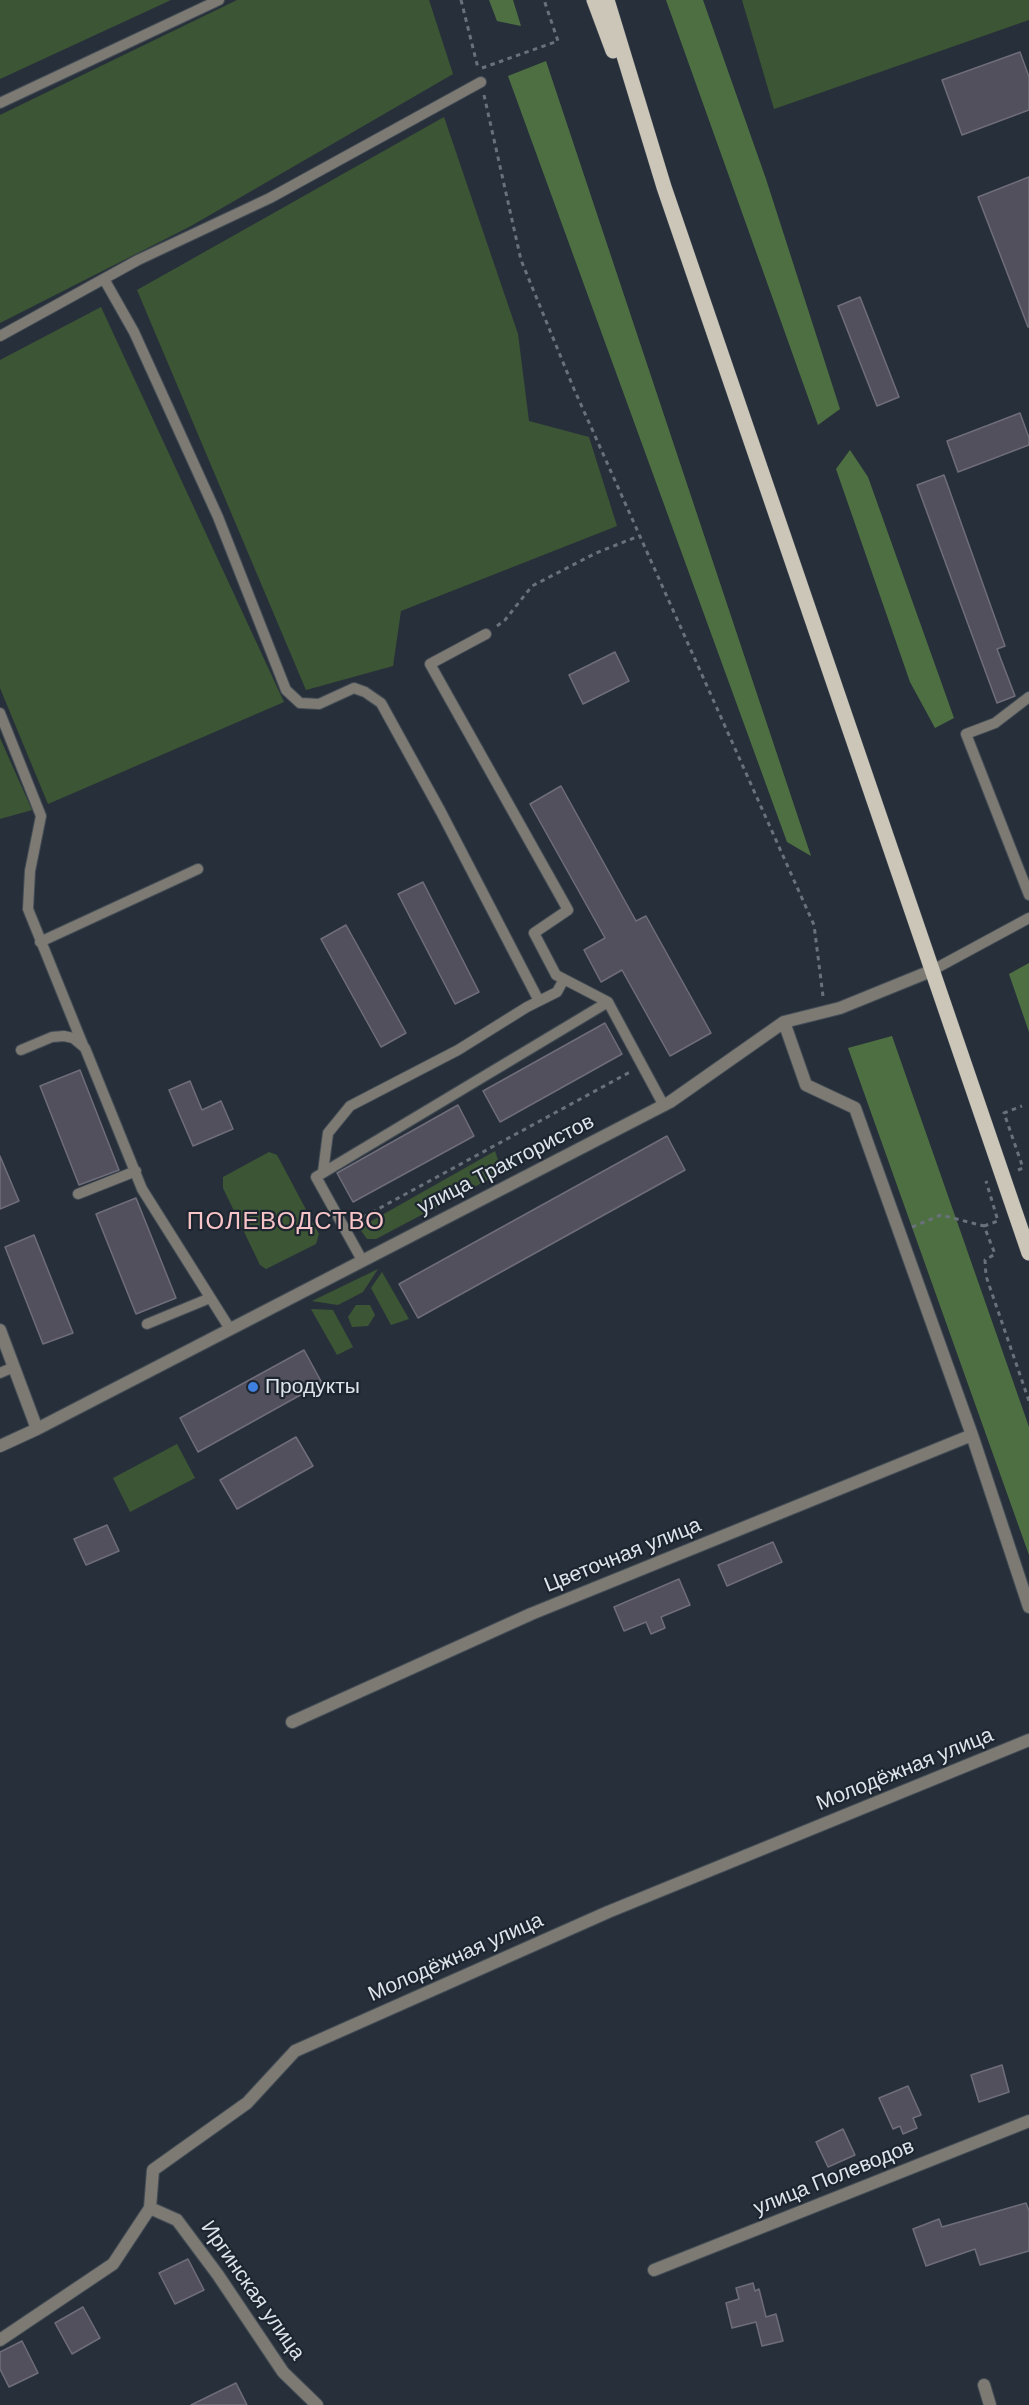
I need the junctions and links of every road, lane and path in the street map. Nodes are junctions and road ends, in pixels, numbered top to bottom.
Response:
1 (219, 0) edge
2 (461, 0) edge
3 (544, 0) edge
4 (594, 0) edge
5 (607, 0) edge
6 (478, 69) junction
7 (481, 82) junction
8 (0, 103) edge
9 (664, 187) junction
10 (104, 279) junction
11 (0, 336) edge
12 (639, 536) junction
13 (486, 634) joint
14 (1029, 697) edge
15 (0, 713) edge
16 (198, 869) dead end
17 (1029, 895) edge
18 (1029, 918) edge
19 (40, 942) junction
20 (931, 971) junction
21 (564, 979) junction
22 (538, 1001) junction
23 (608, 1002) junction
24 (840, 1008) junction
25 (784, 1022) junction
26 (85, 1048) junction
27 (21, 1050) dead end
28 (642, 1065) junction
29 (663, 1106) junction
30 (136, 1171) junction
31 (323, 1172) junction
32 (78, 1194) dead end
33 (344, 1227) junction
34 (899, 1232) junction
35 (1029, 1252) edge
36 (362, 1260) junction
37 (210, 1299) junction
38 (147, 1324) dead end
39 (230, 1329) junction
40 (0, 1330) edge
41 (14, 1367) junction
42 (0, 1373) edge
43 (1029, 1401) edge
44 (38, 1429) junction
45 (972, 1435) junction
46 (0, 1446) edge
47 (1029, 1608) edge
48 (292, 1722) dead end
49 (1029, 1740) edge
50 (1029, 2121) edge
51 (150, 2208) junction
52 (654, 2271) dead end
53 (0, 2340) edge
54 (984, 2385) dead end
55 (317, 2405) edge
56 (990, 2405) edge

1 - 8 lane
2 - 6 path
3 - 6 path
4 - 9 main road
5 - 9 main road
6 - 7 path
7 - 10 lane
7 - 12 path
9 - 20 main road
10 - 11 lane
10 - 22 lane
12 - 13 path
12 - 24 path
13 - 21 lane
14 - 17 lane
15 - 19 lane
16 - 19 lane
18 - 20 lane
19 - 26 lane
20 - 24 street, улица Трактористов
20 - 35 main road
21 - 22 lane
21 - 23 lane
22 - 31 lane
23 - 28 lane
23 - 31 lane
24 - 25 street, улица Трактористов
25 - 29 street, улица Трактористов
25 - 34 street
26 - 27 lane
26 - 30 lane
28 - 29 lane
28 - 33 path
29 - 36 street, улица Трактористов
30 - 32 lane
30 - 37 lane
31 - 33 lane
33 - 36 lane
34 - 43 path
34 - 45 street
36 - 39 street, улица Трактористов
37 - 38 lane
37 - 39 lane
39 - 44 street, улица Трактористов
40 - 41 street
41 - 42 lane
41 - 44 street
44 - 46 street, улица Трактористов
45 - 47 street
45 - 48 street, Цветочная улица
49 - 51 street, Молодёжная улица
50 - 52 street, улица Полеводов
51 - 53 street, Молодёжная улица
51 - 55 street, Иргинская улица
54 - 56 street

